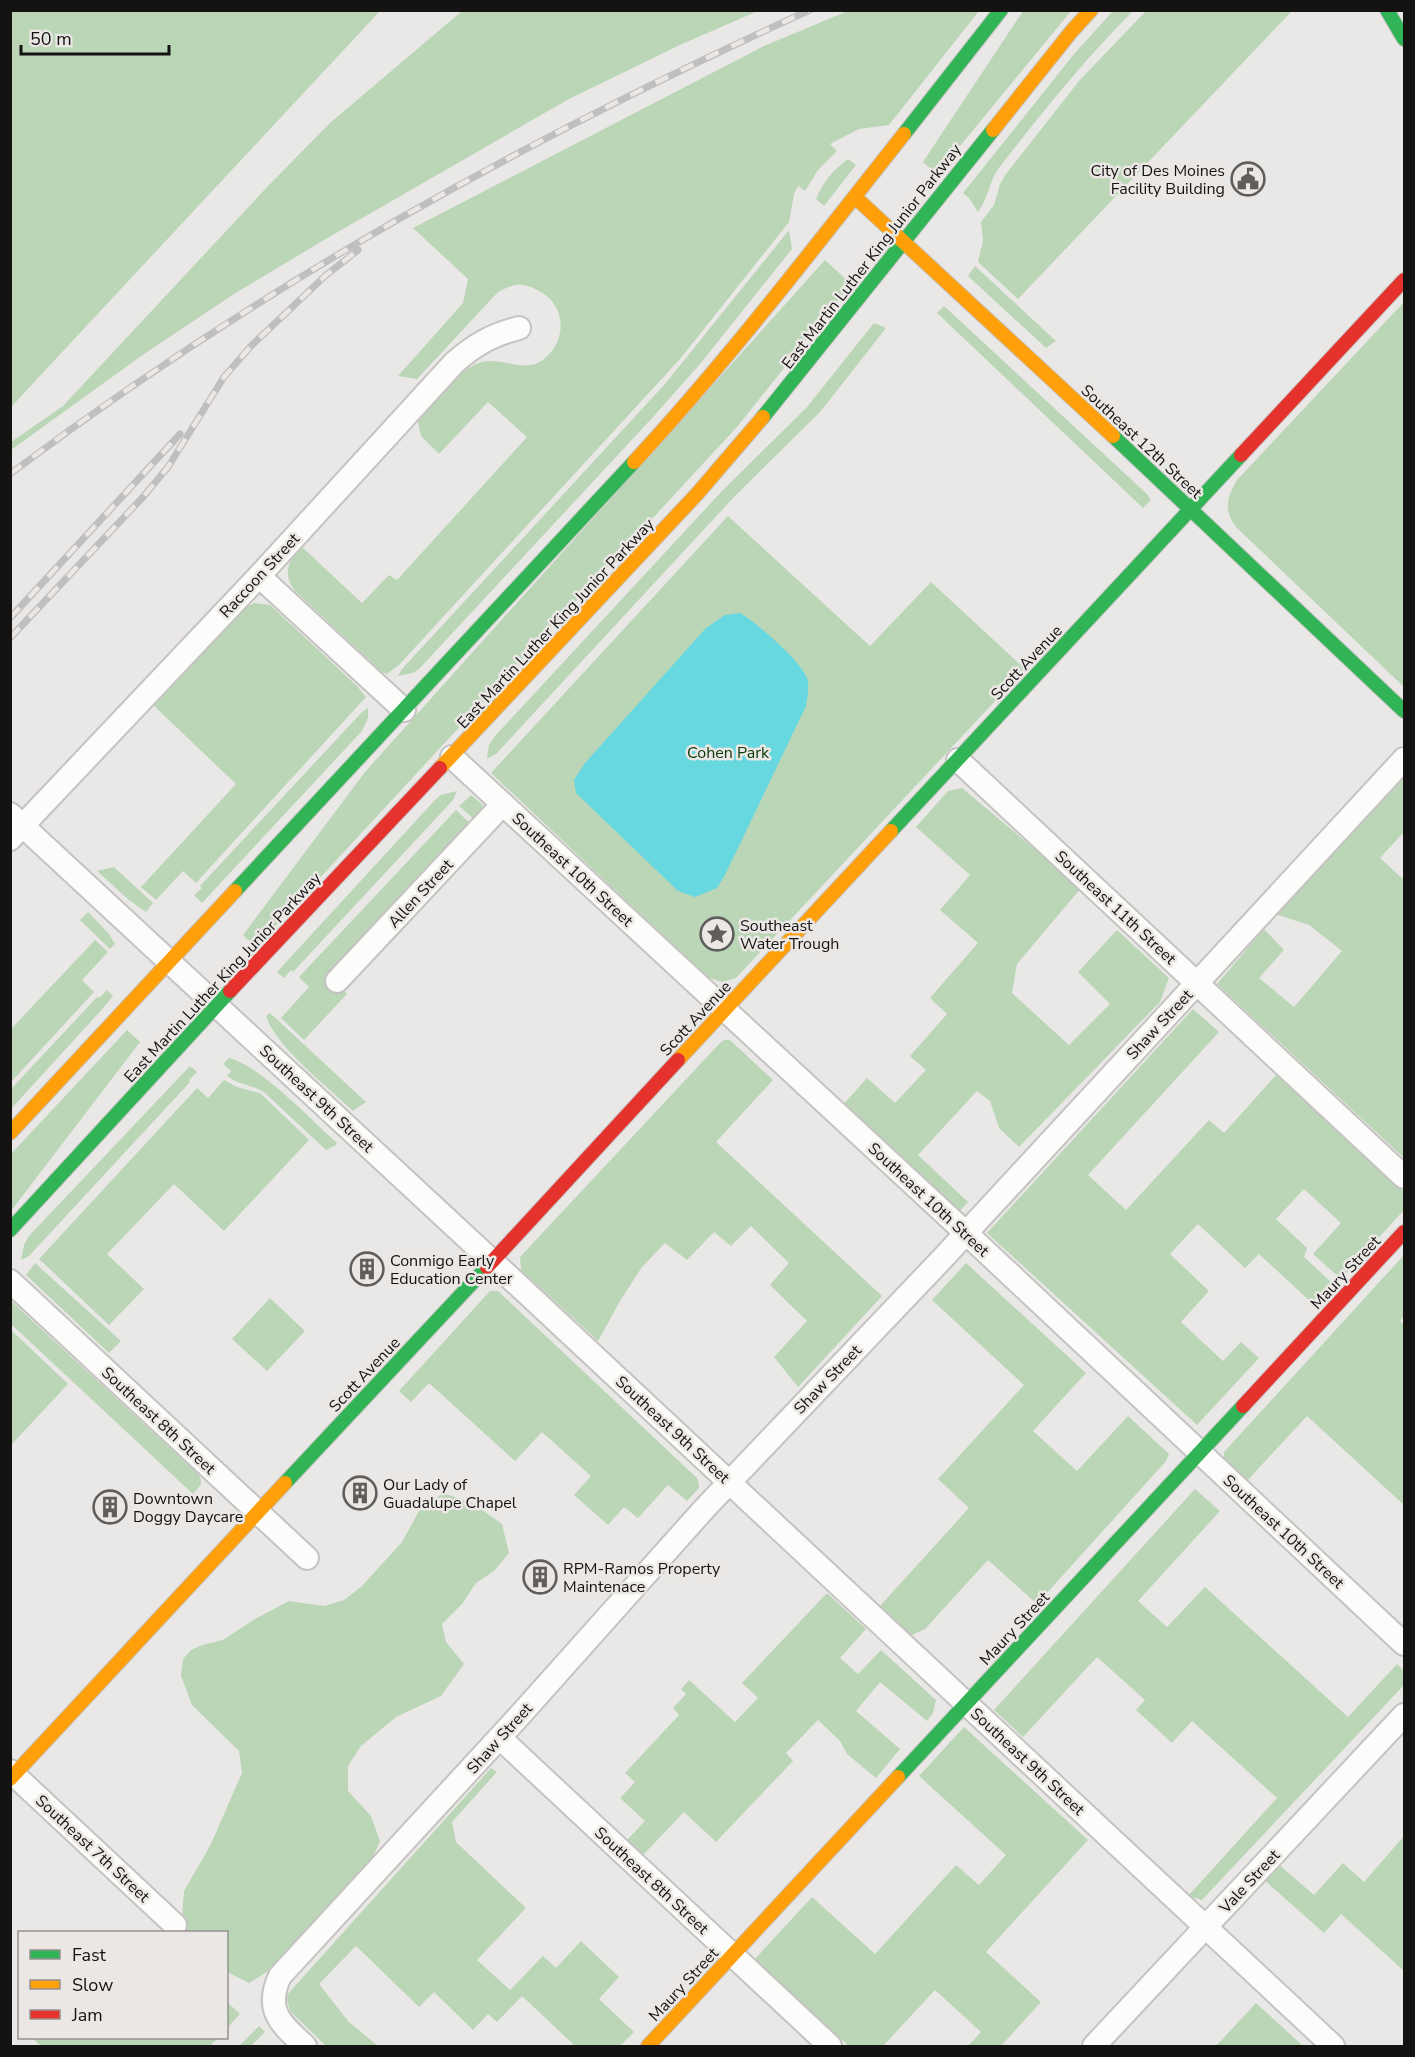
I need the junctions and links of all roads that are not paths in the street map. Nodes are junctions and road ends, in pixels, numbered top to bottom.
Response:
1 (1001, 10) edge
2 (1091, 10) edge
3 (1387, 10) edge
4 (1404, 39) edge
5 (855, 197) junction
6 (904, 240) junction
7 (1404, 280) edge
8 (519, 328) dead end
9 (1191, 509) junction
10 (259, 576) junction
11 (404, 710) junction
12 (1404, 711) edge
13 (452, 757) junction
14 (1404, 759) edge
15 (958, 760) junction
16 (503, 804) junction
17 (15, 826) edge
18 (170, 962) junction
19 (337, 981) dead end
20 (1197, 983) junction
21 (217, 1005) junction
22 (725, 1010) junction
23 (10, 1132) edge
24 (1404, 1178) edge
25 (10, 1230) edge
26 (1404, 1232) edge
27 (966, 1233) junction
28 (492, 1261) junction
29 (10, 1281) edge
30 (1200, 1452) junction
31 (729, 1482) junction
32 (258, 1512) junction
33 (307, 1558) dead end
34 (1404, 1644) edge
35 (966, 1704) junction
36 (1404, 1715) edge
37 (500, 1737) junction
38 (12, 1775) edge
39 (175, 1925) dead end
40 (1206, 1928) junction
41 (733, 1955) junction
42 (305, 2046) edge
43 (648, 2046) edge
44 (830, 2046) edge
45 (1094, 2046) edge
46 (1333, 2046) edge

1 - 5 main road
2 - 6 main road, East Martin Luther King Junior Parkway
3 - 4 main road
5 - 6 main road, Southeast 12th Street
5 - 11 main road
6 - 9 main road, Southeast 12th Street
6 - 13 main road, East Martin Luther King Junior Parkway
7 - 9 main road, Scott Avenue
8 - 10 street, Raccoon Street
9 - 12 main road, Southeast 12th Street
9 - 15 main road, Scott Avenue
10 - 11 street
10 - 17 street, Raccoon Street
11 - 18 main road
13 - 16 street, Southeast 10th Street
13 - 21 main road, East Martin Luther King Junior Parkway
14 - 20 street, Shaw Street
15 - 20 street, Southeast 11th Street
15 - 22 main road, Scott Avenue
16 - 19 street, Allen Street
16 - 22 street, Southeast 10th Street
17 - 18 street, Southeast 9th Street
18 - 21 street, Southeast 9th Street
18 - 23 main road
20 - 24 street, Southeast 11th Street
20 - 27 street, Shaw Street
21 - 25 main road, East Martin Luther King Junior Parkway
21 - 28 street, Southeast 9th Street
22 - 27 street, Southeast 10th Street
22 - 28 main road, Scott Avenue
26 - 30 main road, Maury Street
27 - 30 street, Southeast 10th Street
27 - 31 street, Shaw Street
28 - 31 street, Southeast 9th Street
28 - 32 main road, Scott Avenue
29 - 32 street, Southeast 8th Street
30 - 34 street, Southeast 10th Street
30 - 35 main road, Maury Street
31 - 35 street, Southeast 9th Street
31 - 37 street, Shaw Street
32 - 33 street, Southeast 8th Street
32 - 38 main road, Scott Avenue
35 - 40 street, Southeast 9th Street
35 - 41 main road, Maury Street
36 - 40 street, Vale Street
37 - 41 street, Southeast 8th Street
37 - 42 street, Shaw Street
38 - 39 street, Southeast 7th Street
40 - 45 street, Vale Street
40 - 46 street, Southeast 9th Street
41 - 43 main road, Maury Street
41 - 44 street, Southeast 8th Street

